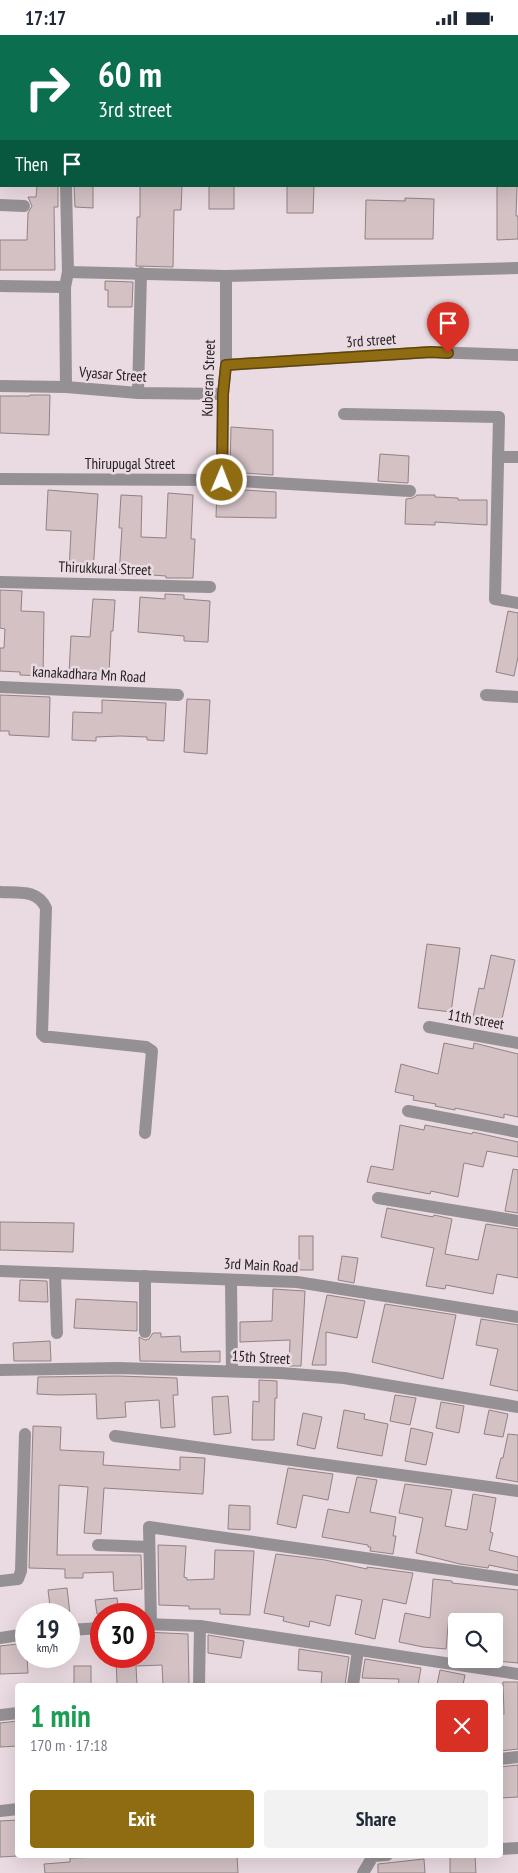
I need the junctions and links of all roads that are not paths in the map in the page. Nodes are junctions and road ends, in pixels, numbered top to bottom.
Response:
1 (66, 187) edge
2 (0, 205) edge
3 (24, 206) dead end
4 (518, 268) edge
5 (68, 272) junction
6 (141, 273) junction
7 (226, 276) junction
8 (0, 286) edge
9 (65, 287) junction
10 (518, 355) edge
11 (226, 365) junction
12 (0, 386) edge
13 (66, 387) junction
14 (138, 393) junction
15 (223, 394) junction
16 (344, 414) dead end
17 (498, 457) junction
18 (518, 457) edge
19 (0, 479) edge
20 (222, 480) junction
21 (410, 491) dead end
22 (0, 582) edge
23 (210, 587) dead end
24 (518, 603) edge
25 (0, 687) edge
26 (178, 695) dead end
27 (486, 695) dead end
28 (518, 697) edge
29 (0, 892) edge
30 (429, 1027) dead end
31 (518, 1043) edge
32 (408, 1111) dead end
33 (518, 1131) edge
34 (145, 1133) dead end
35 (378, 1198) dead end
36 (518, 1221) edge
37 (0, 1271) edge
38 (55, 1273) junction
39 (145, 1277) junction
40 (231, 1279) junction
41 (518, 1317) edge
42 (145, 1332) dead end
43 (57, 1333) dead end
44 (0, 1369) edge
45 (232, 1371) junction
46 (518, 1407) edge
47 (25, 1434) dead end
48 (115, 1436) dead end
49 (518, 1491) edge
50 (98, 1545) dead end
51 (149, 1547) junction
52 (518, 1579) edge
53 (0, 1581) edge
54 (148, 1603) edge
55 (155, 1624) edge
56 (200, 1626) junction
57 (15, 1636) edge
58 (0, 1638) edge
59 (358, 1650) junction
60 (518, 1674) edge
61 (199, 1683) edge
62 (353, 1683) edge
63 (15, 1713) edge
64 (0, 1715) edge
65 (518, 1757) edge
66 (503, 1759) edge
67 (15, 1809) edge
68 (0, 1811) edge
69 (518, 1848) edge
70 (503, 1849) edge
71 (372, 1858) edge
72 (362, 1873) edge

1 - 5 street
2 - 3 street
4 - 7 street
5 - 6 street
5 - 9 street
6 - 7 street
6 - 14 street
7 - 11 street, Kuberan Street
8 - 9 street
9 - 13 street
10 - 11 street, 3rd street
11 - 15 street, Kuberan Street
12 - 13 street, Vyasar Street
13 - 14 street, Vyasar Street
14 - 15 street, Vyasar Street
15 - 20 street, Kuberan Street
16 - 17 street
17 - 18 street
17 - 24 street
19 - 20 street, Thirupugal Street
20 - 21 street, Thirupugal Street
22 - 23 street, Thirukkural Street
25 - 26 street, kanakadhara Mn Road
27 - 28 street
29 - 34 street
30 - 31 street, 11th street
32 - 33 street
35 - 36 street
37 - 38 street, 3rd Main Road
38 - 39 street, 3rd Main Road
38 - 43 street
39 - 40 street, 3rd Main Road
39 - 42 street
40 - 41 street, 3rd Main Road
40 - 45 street
44 - 45 street, 15th Street
45 - 46 street, 15th Street
47 - 53 street
48 - 49 street
50 - 51 street
51 - 52 street
51 - 54 street
55 - 56 street
56 - 59 street
56 - 61 street
57 - 58 street
59 - 60 street
59 - 62 street
63 - 64 street
65 - 66 street
67 - 68 street
69 - 70 street
71 - 72 street

